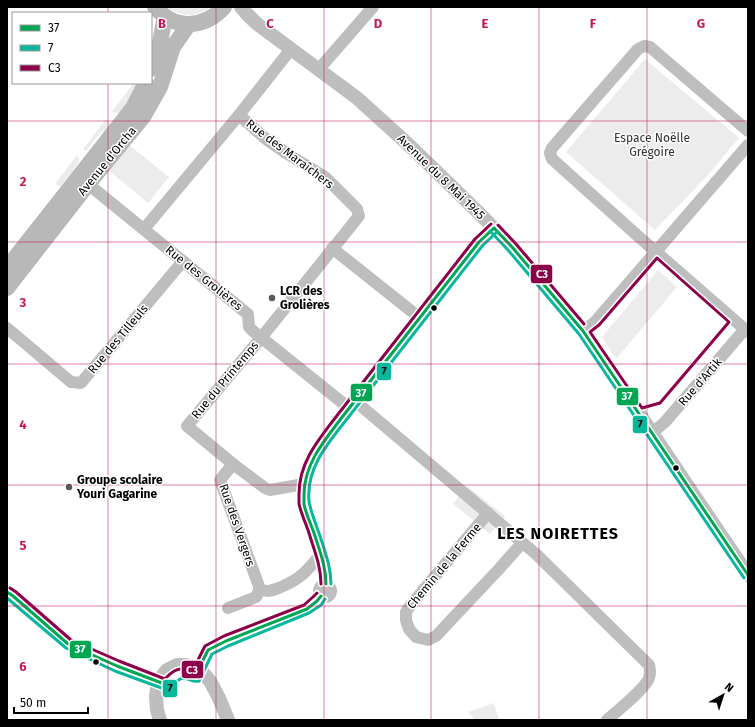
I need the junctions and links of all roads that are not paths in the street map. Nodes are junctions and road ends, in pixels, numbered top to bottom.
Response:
1 (242, 7) edge
2 (373, 7) edge
3 (221, 10) edge
4 (160, 12) edge
5 (256, 23) junction
6 (190, 24) junction
7 (291, 49) junction
8 (152, 66) edge
9 (319, 69) junction
10 (145, 84) edge
11 (239, 115) junction
12 (748, 131) edge
13 (748, 145) edge
14 (88, 184) junction
15 (494, 228) junction
16 (144, 229) junction
17 (332, 248) junction
18 (656, 251) junction
19 (183, 261) junction
20 (7, 268) edge
21 (7, 288) edge
22 (420, 318) junction
23 (7, 328) edge
24 (747, 331) edge
25 (583, 332) junction
26 (261, 338) junction
27 (352, 404) junction
28 (652, 433) junction
29 (233, 464) junction
30 (304, 484) junction
31 (488, 514) junction
32 (522, 543) junction
33 (320, 554) junction
34 (748, 575) edge
35 (260, 589) junction
36 (7, 592) edge
37 (228, 608) dead end
38 (199, 668) junction
39 (158, 681) junction
40 (160, 720) edge
41 (228, 720) edge
42 (607, 720) edge

1 - 5 street, Avenue du 8 Mai 1945
2 - 9 street
3 - 5 street, Avenue du 8 Mai 1945
3 - 6 main road
4 - 6 main road
4 - 8 main road
5 - 7 street, Avenue du 8 Mai 1945
6 - 14 main road, Avenue d'Orcha
7 - 9 street, Avenue du 8 Mai 1945
7 - 11 street, Rue des Maraîchers
9 - 15 street, Avenue du 8 Mai 1945
10 - 20 main road, Avenue d'Orcha
11 - 16 street, Rue des Maraîchers
11 - 17 street, Rue des Maraîchers
12 - 18 street
13 - 18 street
14 - 16 street, Rue des Grolières
14 - 21 main road, Avenue d'Orcha
15 - 22 street
15 - 25 street, Avenue du 8 Mai 1945
16 - 19 street, Rue des Grolières
17 - 22 street
17 - 26 street, Rue des Maraîchers
18 - 24 street
18 - 25 street
19 - 23 street, Rue des Tilleuls
19 - 26 street, Rue des Grolières
22 - 27 street
24 - 28 street, Rue d'Artik
25 - 28 street, Avenue du 8 Mai 1945
26 - 27 street, Rue des Grolières
26 - 29 street, Rue du Printemps
27 - 30 street
27 - 31 street, Chemin de la Ferme
28 - 34 street, Avenue du 8 Mai 1945
29 - 30 street, Rue du Printemps
29 - 35 street, Rue des Vergers
30 - 33 street
31 - 32 street, Chemin de la Ferme
31 - 32 street, Chemin de la Ferme
32 - 42 street, Chemin de la Ferme
33 - 35 street
33 - 38 street
35 - 37 street
36 - 39 street
38 - 39 street
38 - 41 street
39 - 40 street

